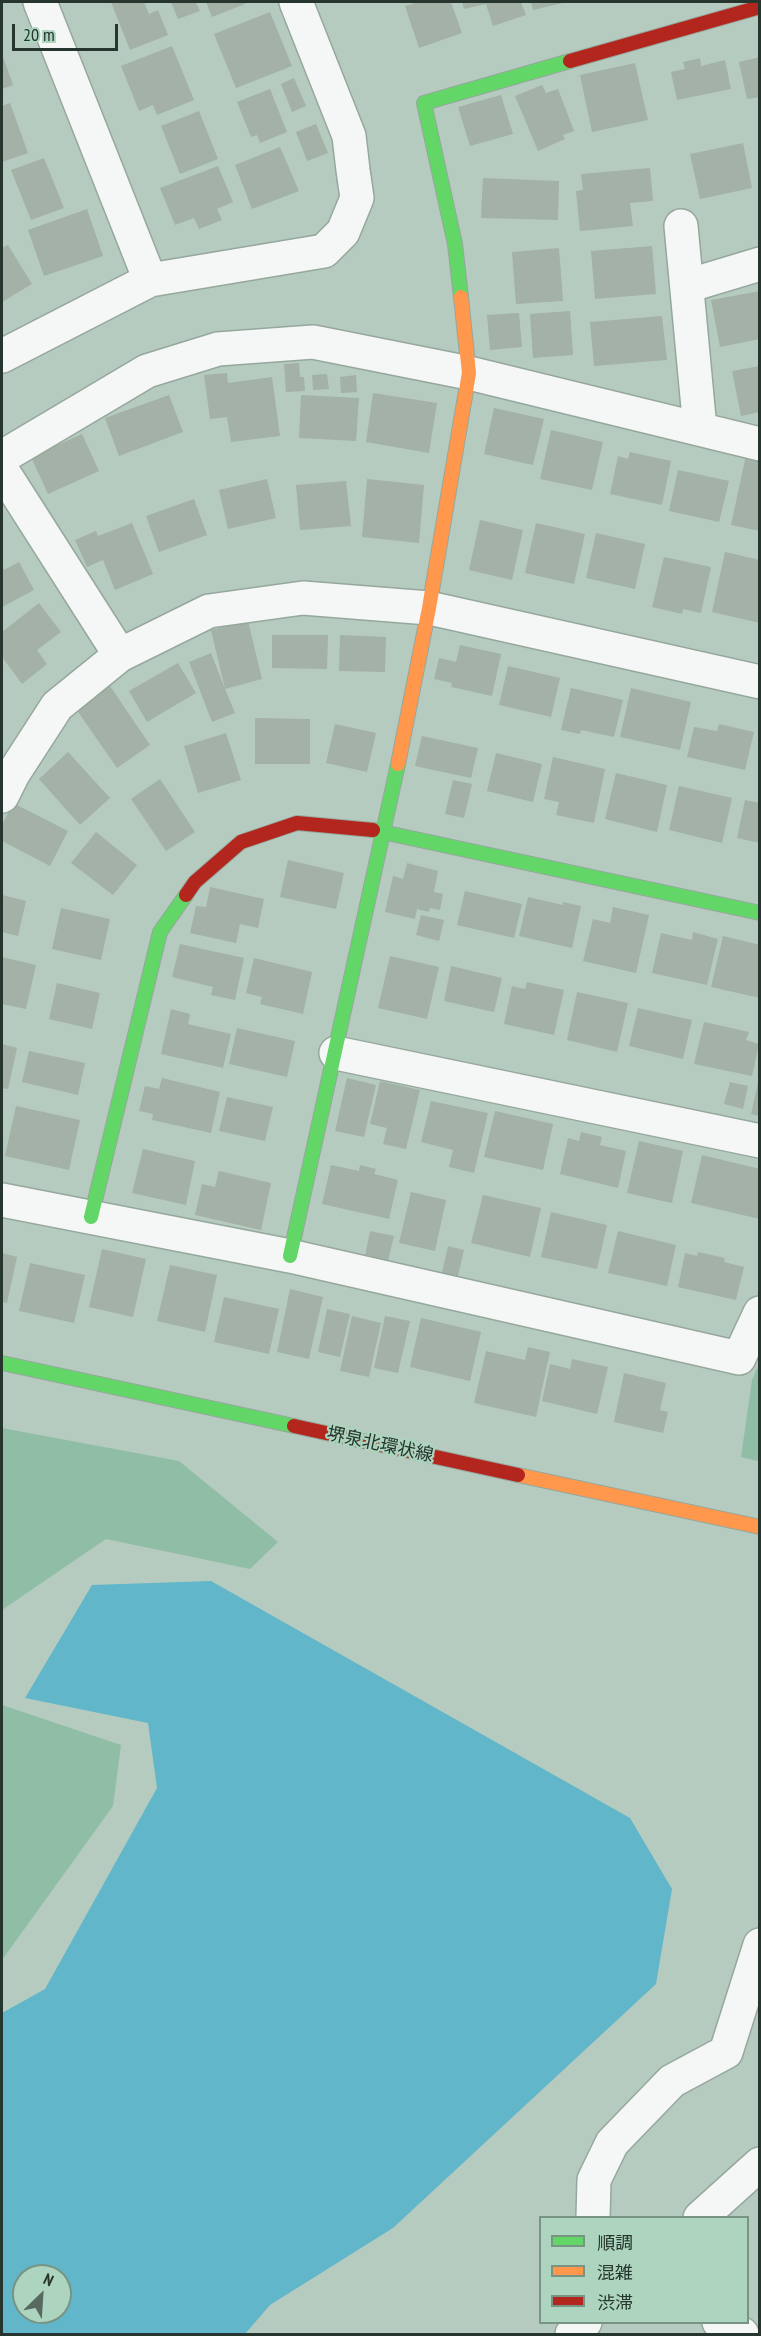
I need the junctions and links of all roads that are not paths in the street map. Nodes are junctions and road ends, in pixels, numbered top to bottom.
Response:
1 (40, 2) edge
2 (296, 2) edge
3 (759, 7) edge
4 (681, 226) dead end
5 (759, 264) edge
6 (150, 280) junction
7 (687, 286) junction
8 (2, 356) edge
9 (469, 373) junction
10 (700, 429) junction
11 (759, 444) edge
12 (2, 457) edge
13 (2, 470) edge
14 (429, 608) junction
15 (120, 655) junction
16 (759, 682) edge
17 (2, 796) edge
18 (385, 831) junction
19 (759, 913) edge
20 (336, 1053) junction
21 (759, 1141) edge
22 (2, 1200) edge
23 (91, 1217) junction
24 (290, 1256) junction
25 (759, 1312) edge
26 (2, 1363) edge
27 (759, 1527) edge
28 (759, 1945) edge
29 (759, 2164) edge
30 (593, 2216) edge
31 (701, 2216) edge
32 (723, 2324) edge
33 (742, 2334) edge

1 - 6 street
2 - 6 street
3 - 9 street
4 - 7 street
5 - 7 street
6 - 8 street
7 - 10 street
9 - 10 street
9 - 12 street
9 - 14 street
10 - 11 street
13 - 15 street
14 - 15 street
14 - 16 street
14 - 18 street
15 - 17 street
18 - 19 street
18 - 20 street
18 - 23 street
20 - 21 street
20 - 24 street
22 - 23 street
23 - 24 street
24 - 25 street
26 - 27 street, 堺泉北環状線
28 - 30 street
29 - 31 street
32 - 33 street

